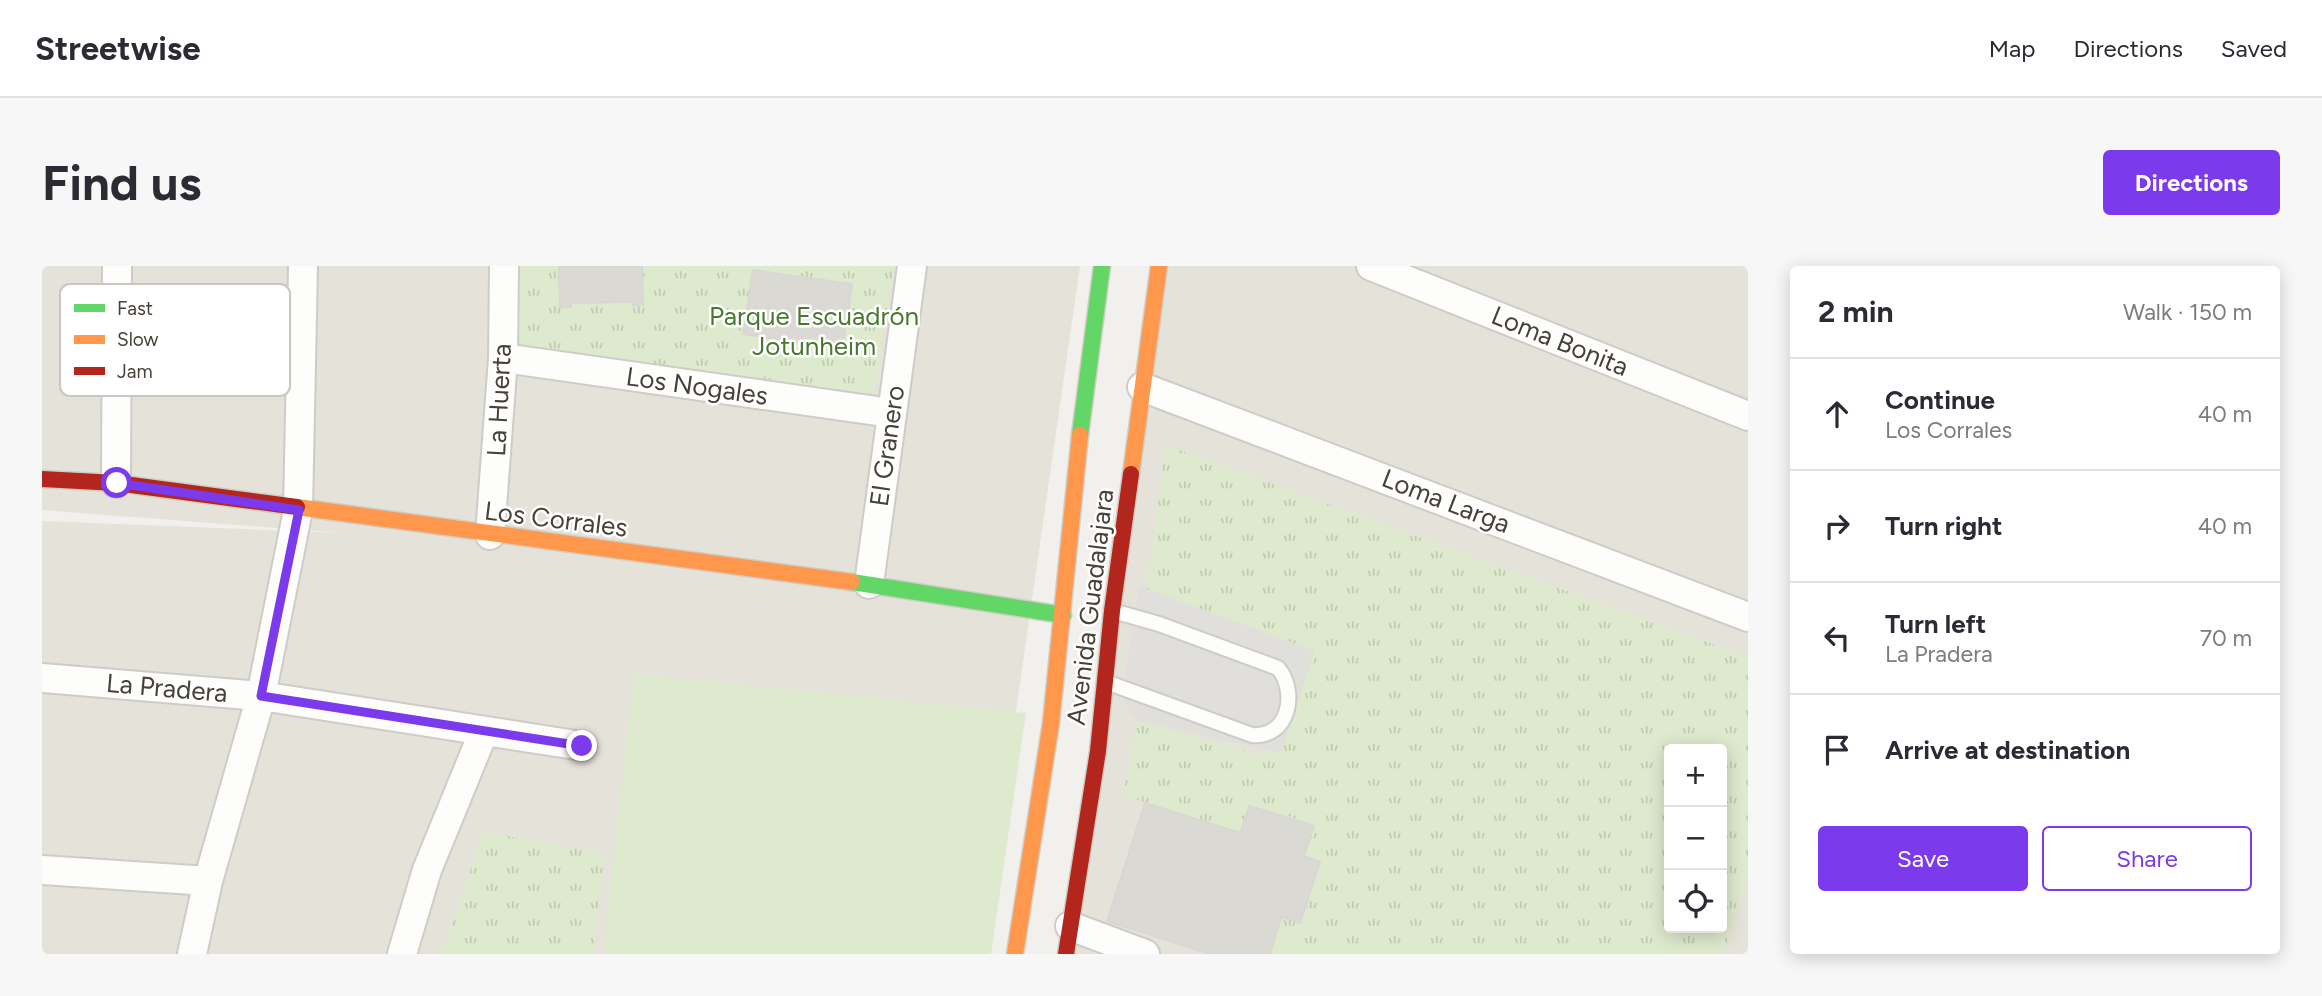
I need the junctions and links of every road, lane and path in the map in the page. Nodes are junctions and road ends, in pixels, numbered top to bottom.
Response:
1 (117, 266) edge
2 (303, 266) edge
3 (504, 266) edge
4 (912, 266) edge
5 (1102, 266) edge
6 (1159, 266) edge
7 (1371, 266) edge
8 (117, 284) edge
9 (503, 358) junction
10 (1143, 387) junction
11 (117, 396) edge
12 (891, 413) junction
13 (1748, 416) edge
14 (42, 479) edge
15 (117, 483) junction
16 (299, 510) junction
17 (490, 535) junction
18 (869, 584) junction
19 (1112, 611) junction
20 (1063, 615) junction
21 (1748, 617) edge
22 (42, 678) edge
23 (1105, 681) junction
24 (261, 696) junction
25 (484, 731) junction
26 (582, 746) dead end
27 (42, 870) edge
28 (208, 881) junction
29 (1070, 926) junction
30 (192, 954) edge
31 (401, 954) edge
32 (1015, 954) edge
33 (1066, 954) edge
34 (1145, 954) edge

1 - 8 street
2 - 16 street
3 - 9 street, La Huerta
4 - 12 street, El Granero
5 - 20 main road, Avenida Guadalajara
6 - 10 main road, Avenida Guadalajara
7 - 13 street, Loma Bonita
9 - 12 street, Los Nogales
9 - 17 street, La Huerta
10 - 19 main road, Avenida Guadalajara
10 - 21 street, Loma Larga
11 - 15 street
12 - 18 street, El Granero
14 - 15 main road, Los Corrales
15 - 16 main road, Los Corrales
16 - 17 main road, Los Corrales
16 - 24 street
17 - 18 main road, Los Corrales
18 - 20 main road, Los Corrales
19 - 23 main road, Avenida Guadalajara
19 - 23 lane
20 - 32 main road, Avenida Guadalajara
22 - 24 street, La Pradera
23 - 29 main road, Avenida Guadalajara
24 - 25 street, La Pradera
24 - 28 street
25 - 26 street, La Pradera
25 - 31 street
27 - 28 street
28 - 30 street
29 - 33 main road, Avenida Guadalajara
29 - 34 street

